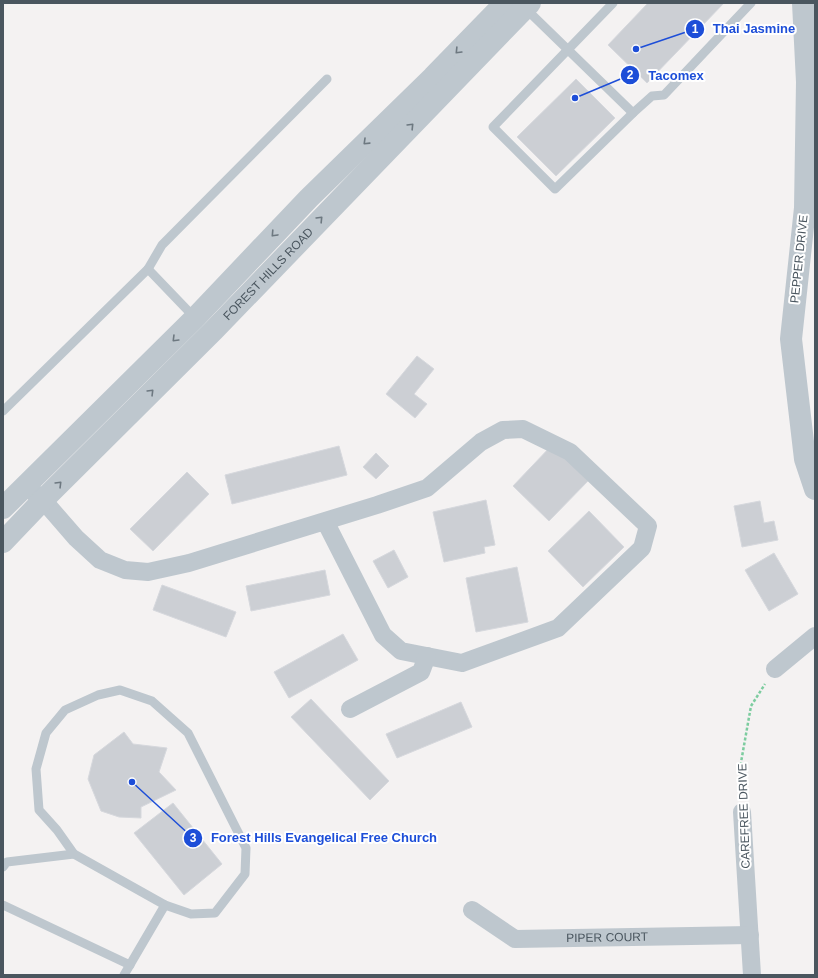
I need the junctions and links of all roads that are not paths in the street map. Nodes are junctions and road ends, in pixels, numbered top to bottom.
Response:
1 (613, 3) edge
2 (751, 3) edge
3 (803, 3) edge
4 (520, 5) edge
5 (568, 49) junction
6 (327, 79) dead end
7 (633, 113) junction
8 (812, 208) edge
9 (148, 269) junction
10 (203, 326) junction
11 (3, 411) edge
12 (810, 458) edge
13 (25, 486) junction
14 (815, 489) edge
15 (43, 500) junction
16 (3, 508) edge
17 (326, 521) junction
18 (3, 542) edge
19 (815, 636) edge
20 (427, 656) junction
21 (775, 669) road end
22 (350, 709) dead end
23 (742, 812) road end
24 (74, 854) junction
25 (3, 867) edge
26 (3, 905) edge
27 (165, 905) junction
28 (472, 910) dead end
29 (750, 935) junction
30 (130, 965) junction
31 (124, 975) edge
32 (752, 975) edge

1 - 5 lane
2 - 7 lane
3 - 8 street, PEPPER DRIVE
4 - 5 lane
4 - 10 street, FOREST HILLS ROAD
5 - 7 lane
5 - 7 lane
6 - 9 lane
8 - 12 street, PEPPER DRIVE
9 - 10 lane
9 - 11 lane
10 -> 13 street, FOREST HILLS ROAD
15 -> 10 street, FOREST HILLS ROAD
12 - 14 street, PEPPER DRIVE
13 - 15 street
13 - 16 street, FOREST HILLS ROAD
15 - 17 street
15 - 18 street, FOREST HILLS ROAD
17 - 20 street
17 - 20 street
19 - 21 street
20 - 22 street
23 - 29 street, CAREFREE DRIVE
24 - 25 lane
24 - 27 lane
24 - 27 lane
26 - 30 lane
27 - 30 lane
28 - 29 street, PIPER COURT
29 - 32 street, CAREFREE DRIVE
30 - 31 lane

